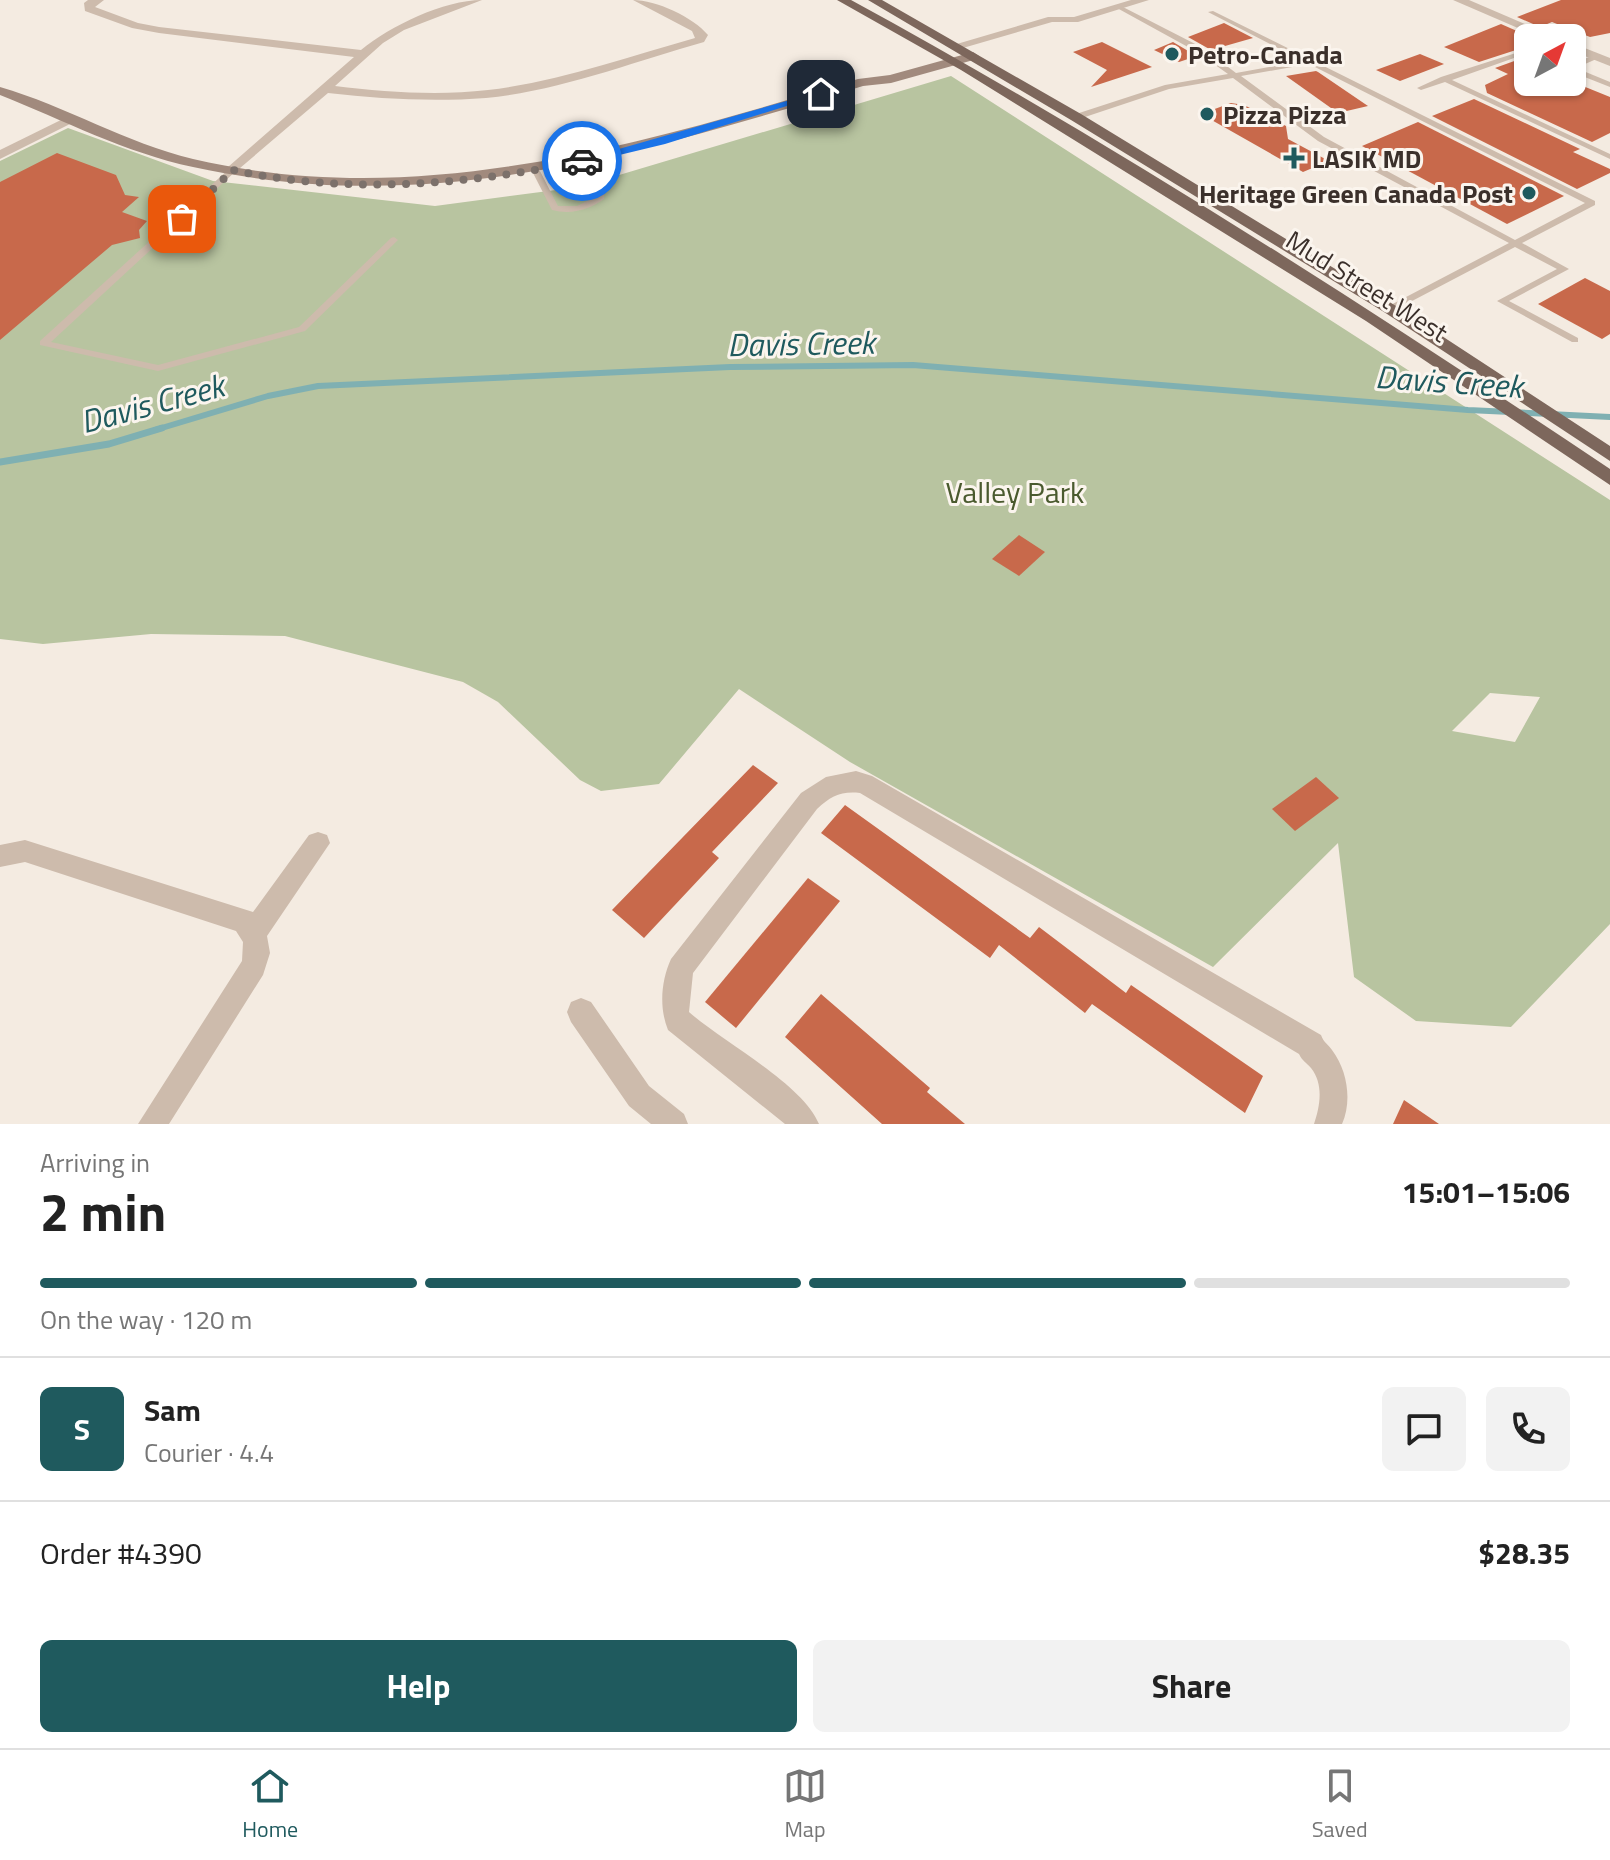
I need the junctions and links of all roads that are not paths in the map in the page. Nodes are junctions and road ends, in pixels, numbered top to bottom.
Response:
1 (98, 0) edge
2 (476, 0) edge
3 (639, 0) edge
4 (843, 0) edge
5 (874, 0) edge
6 (1143, 0) edge
7 (1459, 0) edge
8 (1119, 7) junction
9 (1211, 12) dead end
10 (1074, 20) junction
11 (1517, 24) edge
12 (937, 52) junction
13 (1610, 52) edge
14 (955, 53) junction
15 (1586, 53) edge
16 (362, 54) junction
17 (973, 56) junction
18 (1514, 56) edge
19 (1597, 57) junction
20 (1309, 62) junction
21 (1586, 62) edge
22 (1610, 62) edge
23 (1586, 74) edge
24 (1237, 76) junction
25 (1444, 79) junction
26 (862, 82) junction
27 (1610, 85) edge
28 (1421, 88) dead end
29 (325, 89) junction
30 (0, 91) edge
31 (1076, 117) junction
32 (74, 119) junction
33 (0, 155) edge
34 (602, 157) junction
35 (1610, 157) edge
36 (233, 170) junction
37 (536, 171) junction
38 (394, 240) dead end
39 (1519, 243) junction
40 (1390, 309) junction
41 (1575, 340) dead end
42 (1610, 455) edge
43 (1610, 478) edge
44 (318, 843) dead end
45 (0, 856) edge
46 (254, 932) junction
47 (581, 1012) dead end
48 (152, 1124) edge
49 (674, 1124) edge
50 (805, 1124) edge
51 (1328, 1124) edge

1 - 16 street
2 - 16 street
3 - 29 street
4 - 12 main road, Mud Street West
5 - 14 main road, Mud Street West
6 - 8 street
7 - 11 street
8 - 10 street
8 - 24 lane
9 - 20 lane
10 - 14 street
10 - 17 street
12 - 14 main road, Mud Street West
12 - 26 main road
13 - 19 street
14 - 17 main road
14 - 26 main road
14 - 43 main road, Mud Street West
15 - 19 street
16 - 29 street
17 - 31 main road, Mud Street West
18 - 25 lane
19 - 21 lane
19 - 22 street
20 - 24 lane
20 - 39 lane
23 - 27 lane
24 - 31 lane
24 - 39 lane
25 - 28 lane
25 - 35 lane
26 - 34 main road
29 - 36 street
30 - 32 main road
31 - 40 main road, Mud Street West
32 - 33 street
32 - 36 main road
34 - 37 main road
34 - 37 lane
36 - 37 main road
36 - 38 lane
39 - 40 lane
39 - 41 lane
40 - 42 main road, Mud Street West
44 - 46 street
45 - 46 street
46 - 48 street
47 - 49 street
50 - 51 street

